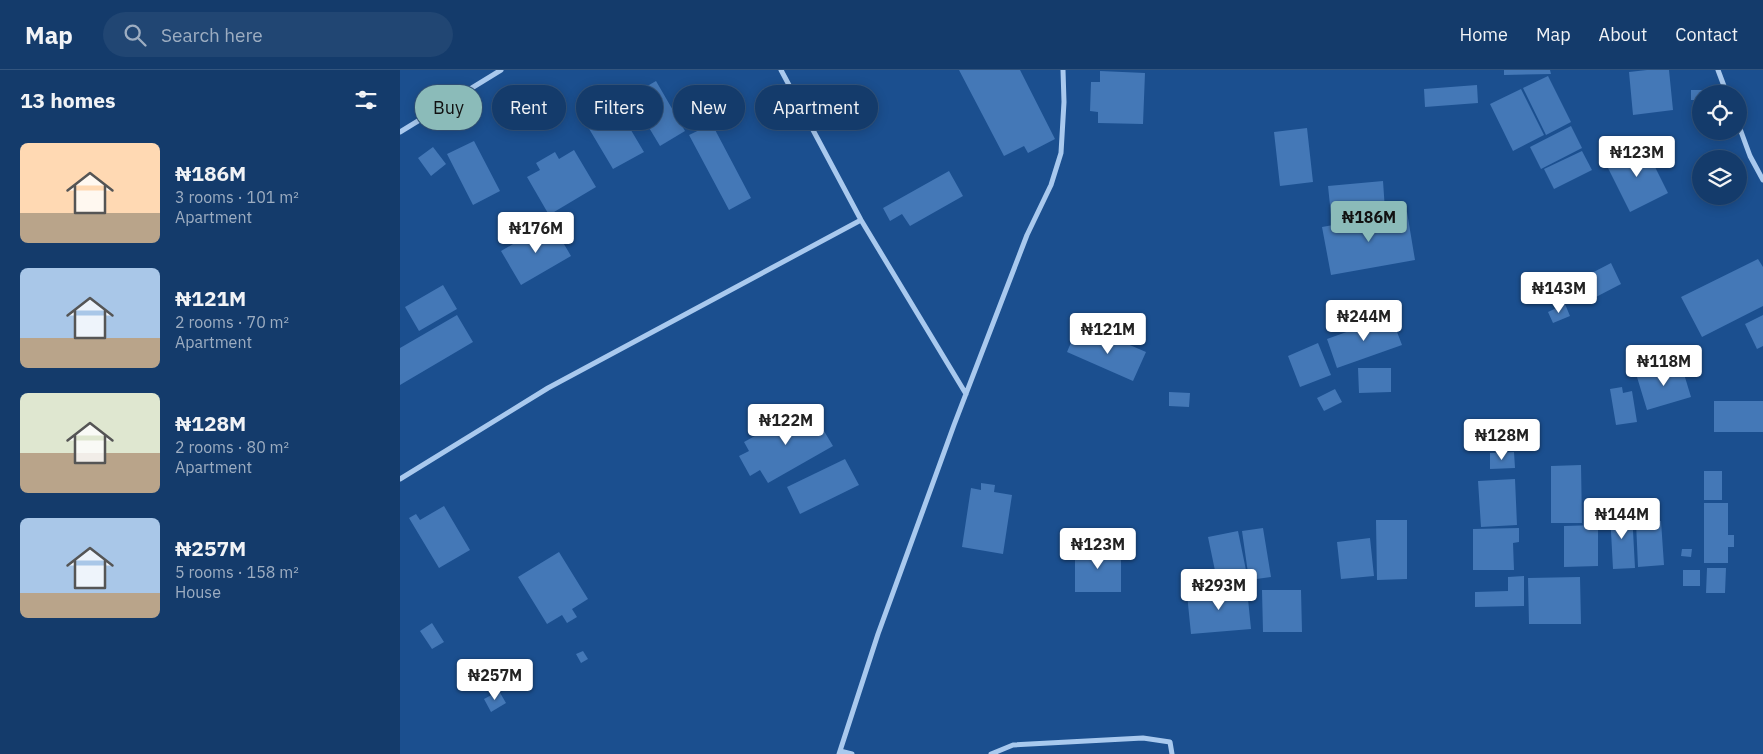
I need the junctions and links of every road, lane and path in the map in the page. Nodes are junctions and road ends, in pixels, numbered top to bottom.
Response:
1 (501, 70) edge
2 (781, 70) edge
3 (1063, 70) edge
4 (1718, 70) edge
5 (1724, 85) edge
6 (400, 132) edge
7 (1744, 140) edge
8 (1763, 180) edge
9 (861, 220) junction
10 (966, 394) junction
11 (400, 480) edge
12 (840, 753) edge
13 (852, 754) edge
14 (991, 754) edge
15 (1172, 754) edge

1 - 6 street
2 - 9 street
3 - 10 street
4 - 5 street
7 - 8 street
9 - 10 street
9 - 11 street
10 - 12 street
12 - 13 street
14 - 15 street

